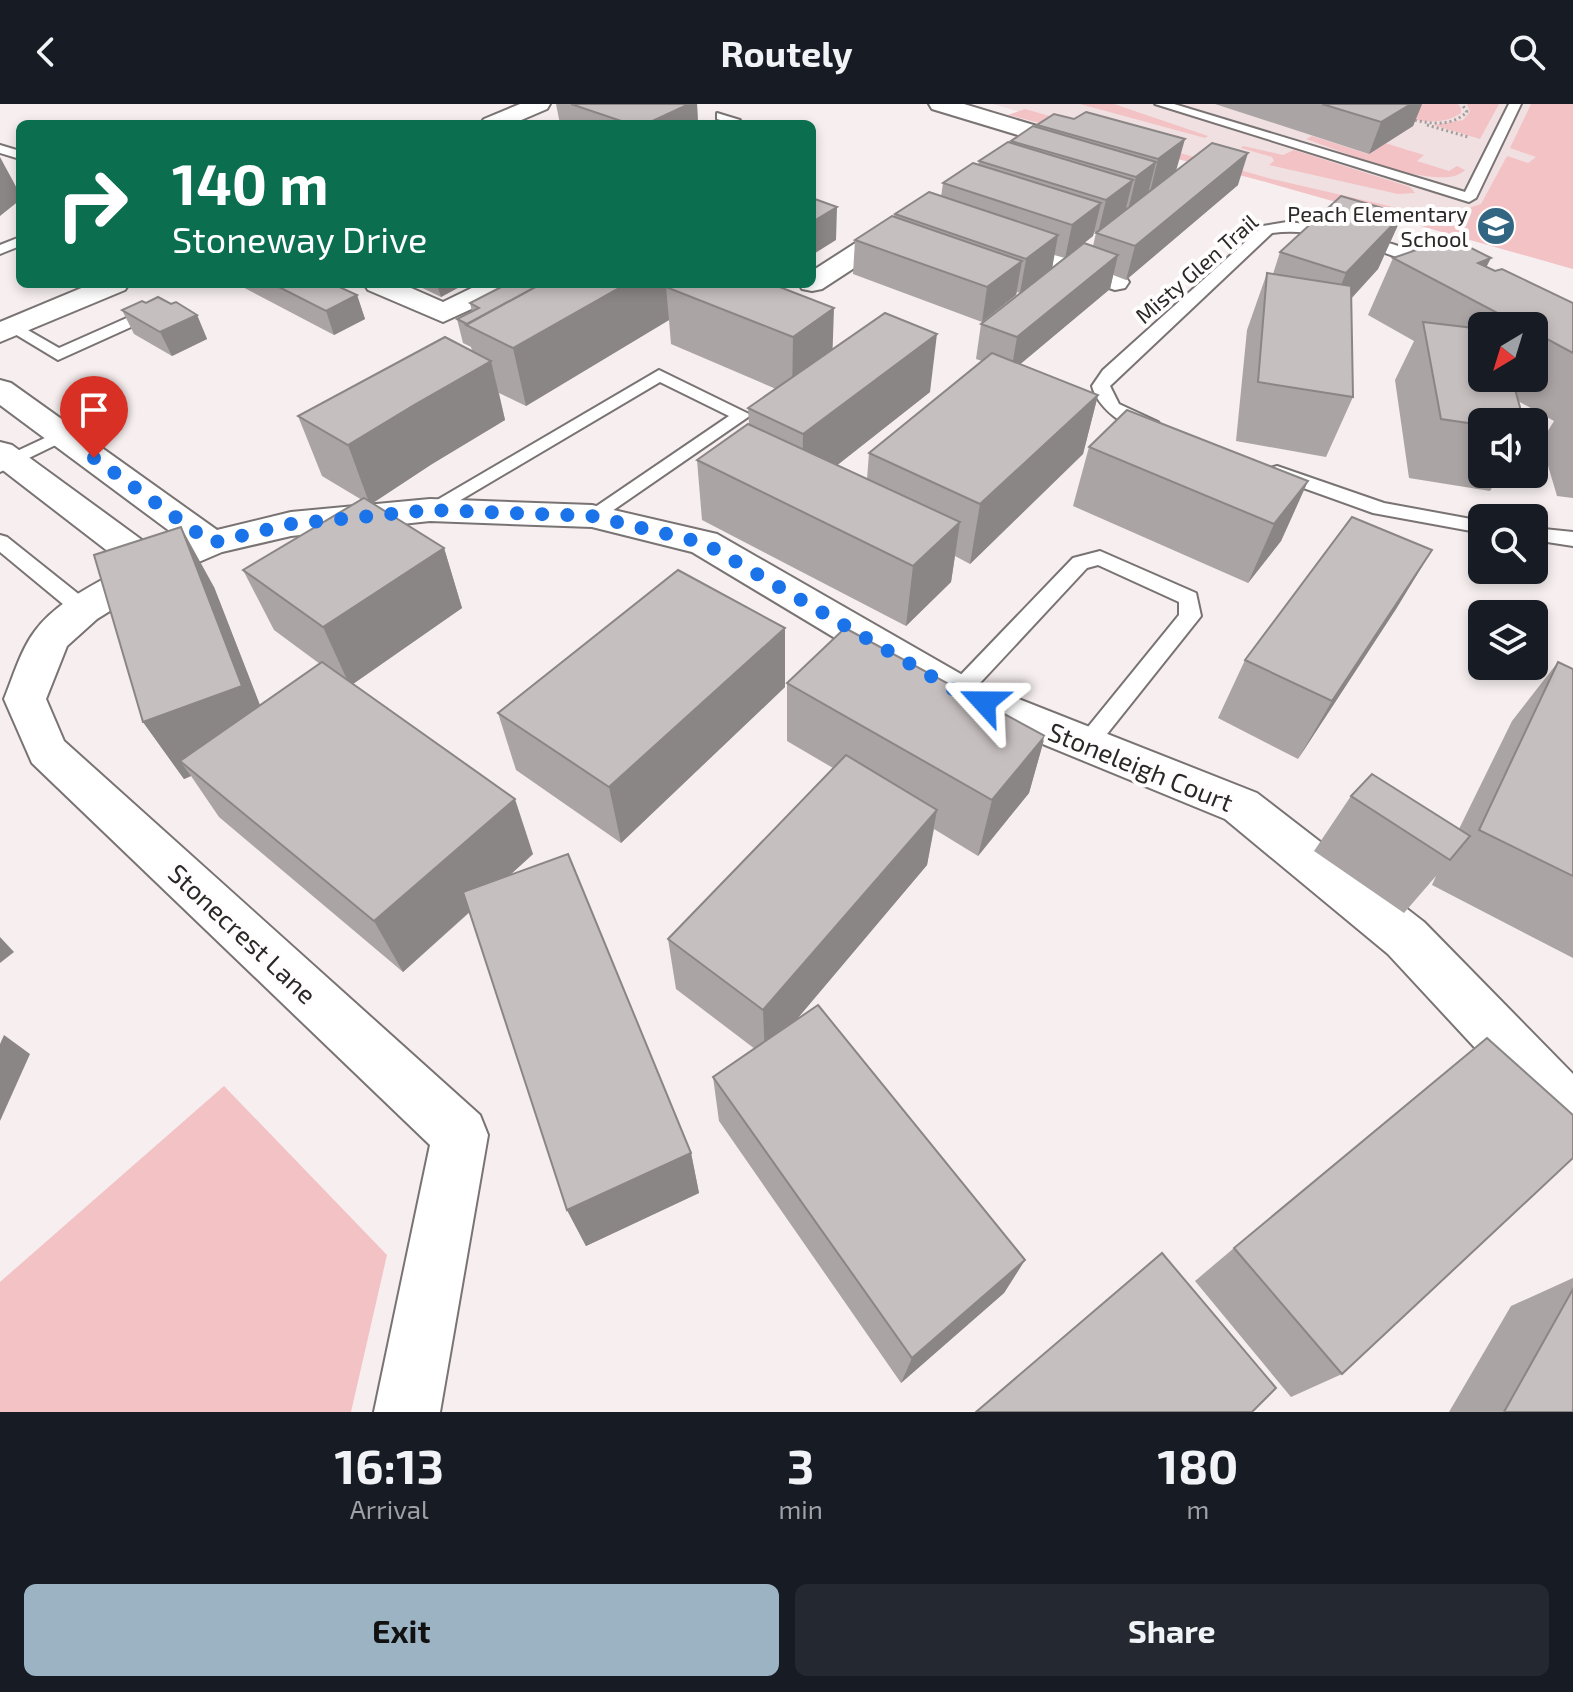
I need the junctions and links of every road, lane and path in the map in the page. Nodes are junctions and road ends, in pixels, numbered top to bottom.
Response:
1 (539, 104) edge
2 (940, 104) edge
3 (1161, 104) edge
4 (1462, 104) edge
5 (1515, 104) edge
6 (1410, 119) edge
7 (501, 120) edge
8 (1423, 123) junction
9 (1049, 137) edge
10 (1495, 145) junction
11 (928, 217) edge
12 (970, 232) edge
13 (1441, 268) edge
14 (816, 277) edge
15 (1115, 282) edge
16 (106, 288) edge
17 (387, 288) edge
18 (495, 288) edge
19 (159, 309) edge
20 (6, 330) edge
21 (0, 390) edge
22 (62, 435) junction
23 (1176, 435) edge
24 (4, 460) edge
25 (1264, 467) edge
26 (430, 510) junction
27 (592, 516) junction
28 (1468, 525) edge
29 (1548, 536) edge
30 (1573, 539) edge
31 (0, 542) edge
32 (211, 543) junction
33 (153, 567) junction
34 (83, 609) junction
35 (958, 692) junction
36 (1087, 743) junction
37 (1573, 1113) edge
38 (407, 1412) edge

1 - 7 street
2 - 9 street
3 - 10 lane
4 - 8 path
5 - 10 lane
6 - 8 path
8 - 10 path
11 - 14 street
12 - 15 street
13 - 23 lane, Misty Glen Trail
16 - 20 street
17 - 18 street
19 - 20 lane
21 - 22 street
22 - 24 lane
22 - 32 street
24 - 33 street
25 - 28 lane
26 - 27 street, Stoneleigh Court
26 - 27 lane
26 - 32 street, Stoneleigh Court
27 - 35 street, Stoneleigh Court
29 - 30 lane
31 - 34 lane
32 - 33 street, Stonecrest Lane
33 - 34 street, Stonecrest Lane
34 - 38 street, Stonecrest Lane
35 - 36 street, Stoneleigh Court
35 - 36 lane
36 - 37 street, Stoneleigh Court

